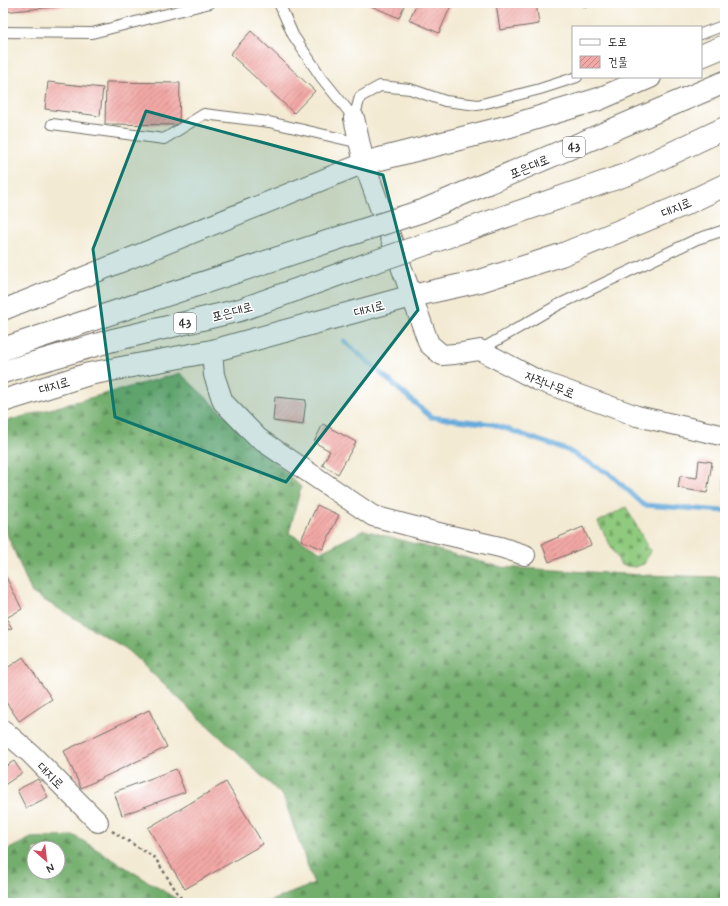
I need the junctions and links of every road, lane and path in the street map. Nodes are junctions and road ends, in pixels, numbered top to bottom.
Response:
1 (210, 3) edge
2 (279, 3) edge
3 (725, 25) edge
4 (3, 32) edge
5 (702, 34) edge
6 (725, 46) edge
7 (702, 56) edge
8 (574, 78) edge
9 (648, 78) edge
10 (725, 82) edge
11 (354, 118) junction
12 (52, 124) dead end
13 (725, 128) edge
14 (362, 153) junction
15 (725, 185) edge
16 (725, 230) edge
17 (412, 296) junction
18 (3, 310) edge
19 (3, 349) edge
20 (480, 350) junction
21 (212, 351) junction
22 (25, 365) junction
23 (3, 372) edge
24 (3, 387) edge
25 (3, 401) edge
26 (725, 436) edge
27 (525, 555) dead end
28 (3, 730) edge
29 (98, 822) joint
30 (184, 903) edge

1 - 4 lane
2 - 11 lane
3 - 5 lane
6 - 7 main road
8 - 11 lane
9 - 14 main road
10 - 19 main road, 포은대로 / 43, bridge
11 - 14 street
12 - 14 lane
13 - 22 main road, 포은대로 / 43, bridge
14 - 17 street
14 - 18 street
15 - 17 main road, 대지로
16 - 20 lane
17 - 20 street
17 - 21 main road, 대지로
20 - 26 street, 자작나무로
21 - 25 main road, 대지로
21 - 27 street
22 - 23 main road, 포은대로 / 43
22 - 24 main road
28 - 29 street, 대지로
29 - 30 path

